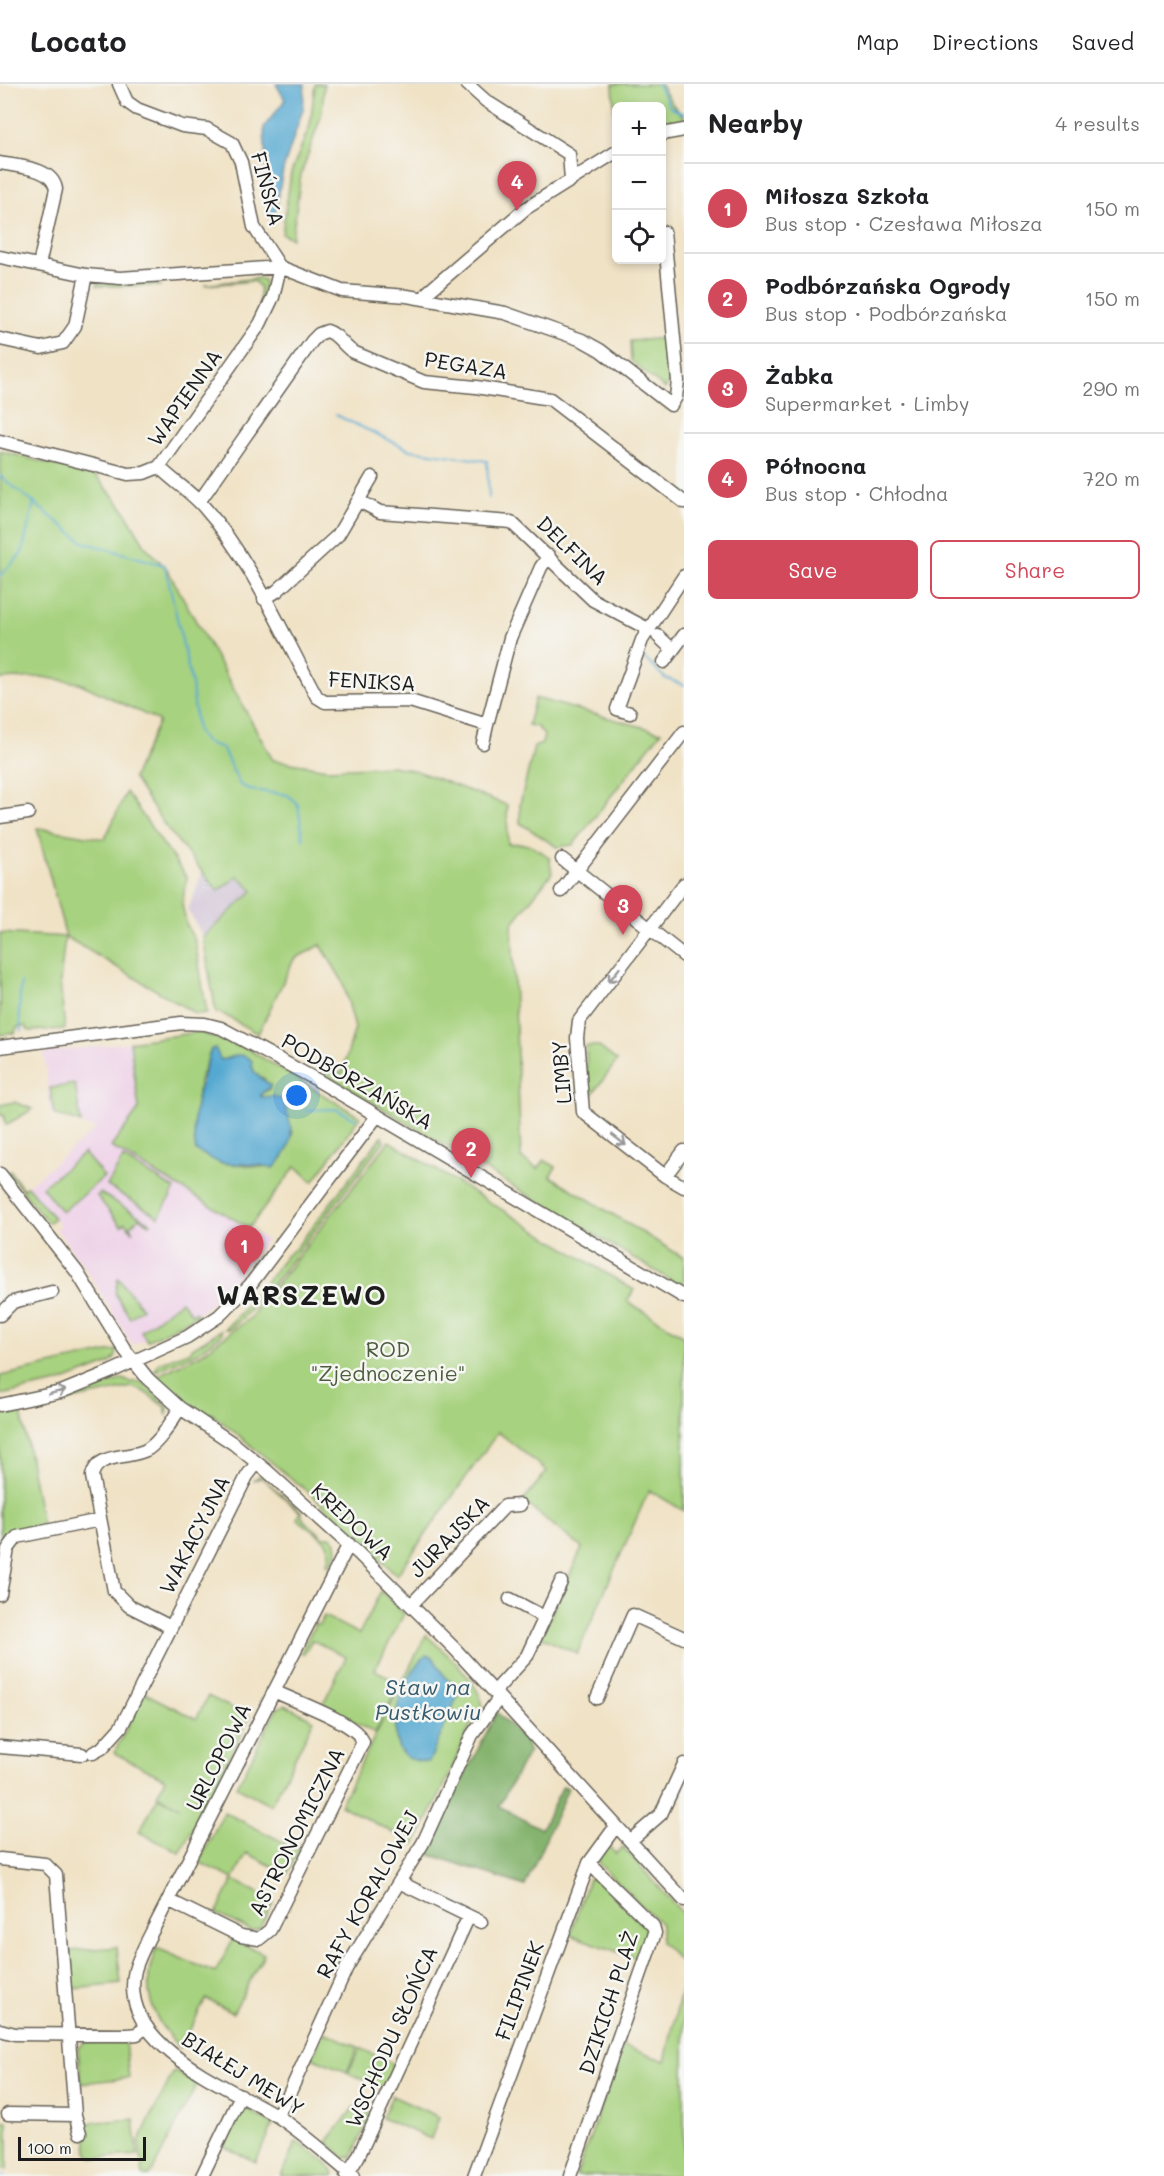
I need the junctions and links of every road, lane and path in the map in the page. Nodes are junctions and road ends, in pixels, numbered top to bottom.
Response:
1 (119, 84) edge
2 (466, 84) edge
3 (684, 130) edge
4 (666, 133) edge
5 (612, 154) edge
6 (0, 163) edge
7 (571, 180) junction
8 (666, 253) edge
9 (0, 257) edge
10 (39, 265) junction
11 (280, 267) junction
12 (86, 275) junction
13 (424, 299) junction
14 (0, 339) edge
15 (0, 441) edge
16 (159, 467) junction
17 (372, 477) dead end
18 (359, 501) junction
19 (199, 502) junction
20 (684, 502) edge
21 (549, 556) junction
22 (684, 576) edge
23 (264, 599) junction
24 (653, 633) junction
25 (684, 634) edge
26 (673, 650) junction
27 (664, 662) dead end
28 (630, 713) dead end
29 (487, 725) junction
30 (684, 732) edge
31 (483, 743) dead end
32 (28, 813) dead end
33 (0, 817) edge
34 (562, 859) dead end
35 (577, 871) junction
36 (684, 884) edge
37 (561, 891) dead end
38 (649, 928) junction
39 (684, 956) edge
40 (6, 1047) edge
41 (0, 1056) edge
42 (377, 1116) junction
43 (684, 1151) edge
44 (0, 1174) edge
45 (665, 1176) junction
46 (684, 1187) edge
47 (52, 1292) dead end
48 (684, 1297) edge
49 (0, 1315) edge
50 (134, 1362) junction
51 (0, 1405) edge
52 (180, 1408) junction
53 (257, 1463) junction
54 (520, 1505) dead end
55 (100, 1520) junction
56 (349, 1544) junction
57 (561, 1582) dead end
58 (0, 1594) edge
59 (510, 1599) dead end
60 (411, 1605) junction
61 (544, 1617) junction
62 (171, 1627) junction
63 (684, 1638) edge
64 (274, 1691) junction
65 (497, 1695) junction
66 (597, 1698) dead end
67 (0, 1748) edge
68 (684, 1764) edge
69 (616, 1826) junction
70 (630, 1841) junction
71 (0, 1859) edge
72 (589, 1863) junction
73 (399, 1882) junction
74 (168, 1900) junction
75 (684, 1900) edge
76 (468, 1916) junction
77 (481, 1922) dead end
78 (134, 1990) joint
79 (147, 2028) junction
80 (0, 2030) edge
81 (68, 2034) junction
82 (241, 2094) junction
83 (8, 2114) dead end
84 (75, 2115) junction
85 (276, 2115) junction
86 (80, 2133) dead end
87 (349, 2175) edge
88 (202, 2176) edge
89 (474, 2176) edge
90 (570, 2176) edge

1 - 11 street, FIŃSKA
2 - 7 street
3 - 4 street
5 - 7 street
6 - 10 street
7 - 13 street
8 - 13 street
9 - 10 street
10 - 12 street
11 - 12 street
11 - 13 street
11 - 16 street, WAPIENNA
12 - 14 street
15 - 16 street, WAPIENNA
16 - 19 street, FENIKSA
17 - 18 street
18 - 21 street, DELFINA
18 - 23 street
19 - 20 street, PEGAZA
19 - 23 street, FENIKSA
21 - 24 street, DELFINA
21 - 29 street
22 - 24 street
23 - 29 street, FENIKSA
24 - 26 street, DELFINA
24 - 28 street
25 - 26 street
26 - 27 street
29 - 31 street
30 - 35 street
32 - 33 street
34 - 35 street
35 - 37 street
35 - 38 street
36 - 38 street, LIMBY
38 - 39 street
38 -> 45 street, LIMBY
40 - 41 street, PODBÓRZAŃSKA
40 - 42 street, PODBÓRZAŃSKA
42 - 48 street, PODBÓRZAŃSKA
42 - 50 street
43 - 45 street
44 - 50 street, KREDOWA
45 - 46 street, LIMBY
47 - 49 street
51 -> 50 street
50 - 52 street, KREDOWA
52 - 53 street, KREDOWA
52 - 55 street, WAKACYJNA
53 - 56 street, KREDOWA
53 - 62 street, WAKACYJNA
54 - 60 street, JURAJSKA
55 - 58 street
55 - 62 street, WAKACYJNA
56 - 60 street, KREDOWA
56 - 64 street, URLOPOWA
57 - 61 street
59 - 61 street
60 - 65 street, KREDOWA
61 - 65 street
62 - 67 street, WAKACYJNA
63 - 66 street
64 - 74 street, URLOPOWA
64 - 74 street, ASTRONOMICZNA
65 - 69 street, KREDOWA
65 - 73 street, RAFY KORALOWEJ
68 - 70 street
69 - 70 street, KREDOWA
69 - 72 street, FILIPINEK
70 - 75 street, KREDOWA
71 - 81 street
72 - 89 street, FILIPINEK
72 - 90 street, DZIKICH PLAŻ
73 - 76 street
73 - 85 street, RAFY KORALOWEJ
74 - 78 street, URLOPOWA
76 - 77 street
76 - 87 street, WSCHODU SŁOŃCA
78 - 79 street, BIAŁEJ MEWY
79 - 81 street
79 - 82 street, BIAŁEJ MEWY
80 - 81 street
81 - 84 street
82 - 85 street, BIAŁEJ MEWY
82 - 88 street
83 - 84 street
84 - 86 street
85 - 87 street, BIAŁEJ MEWY

